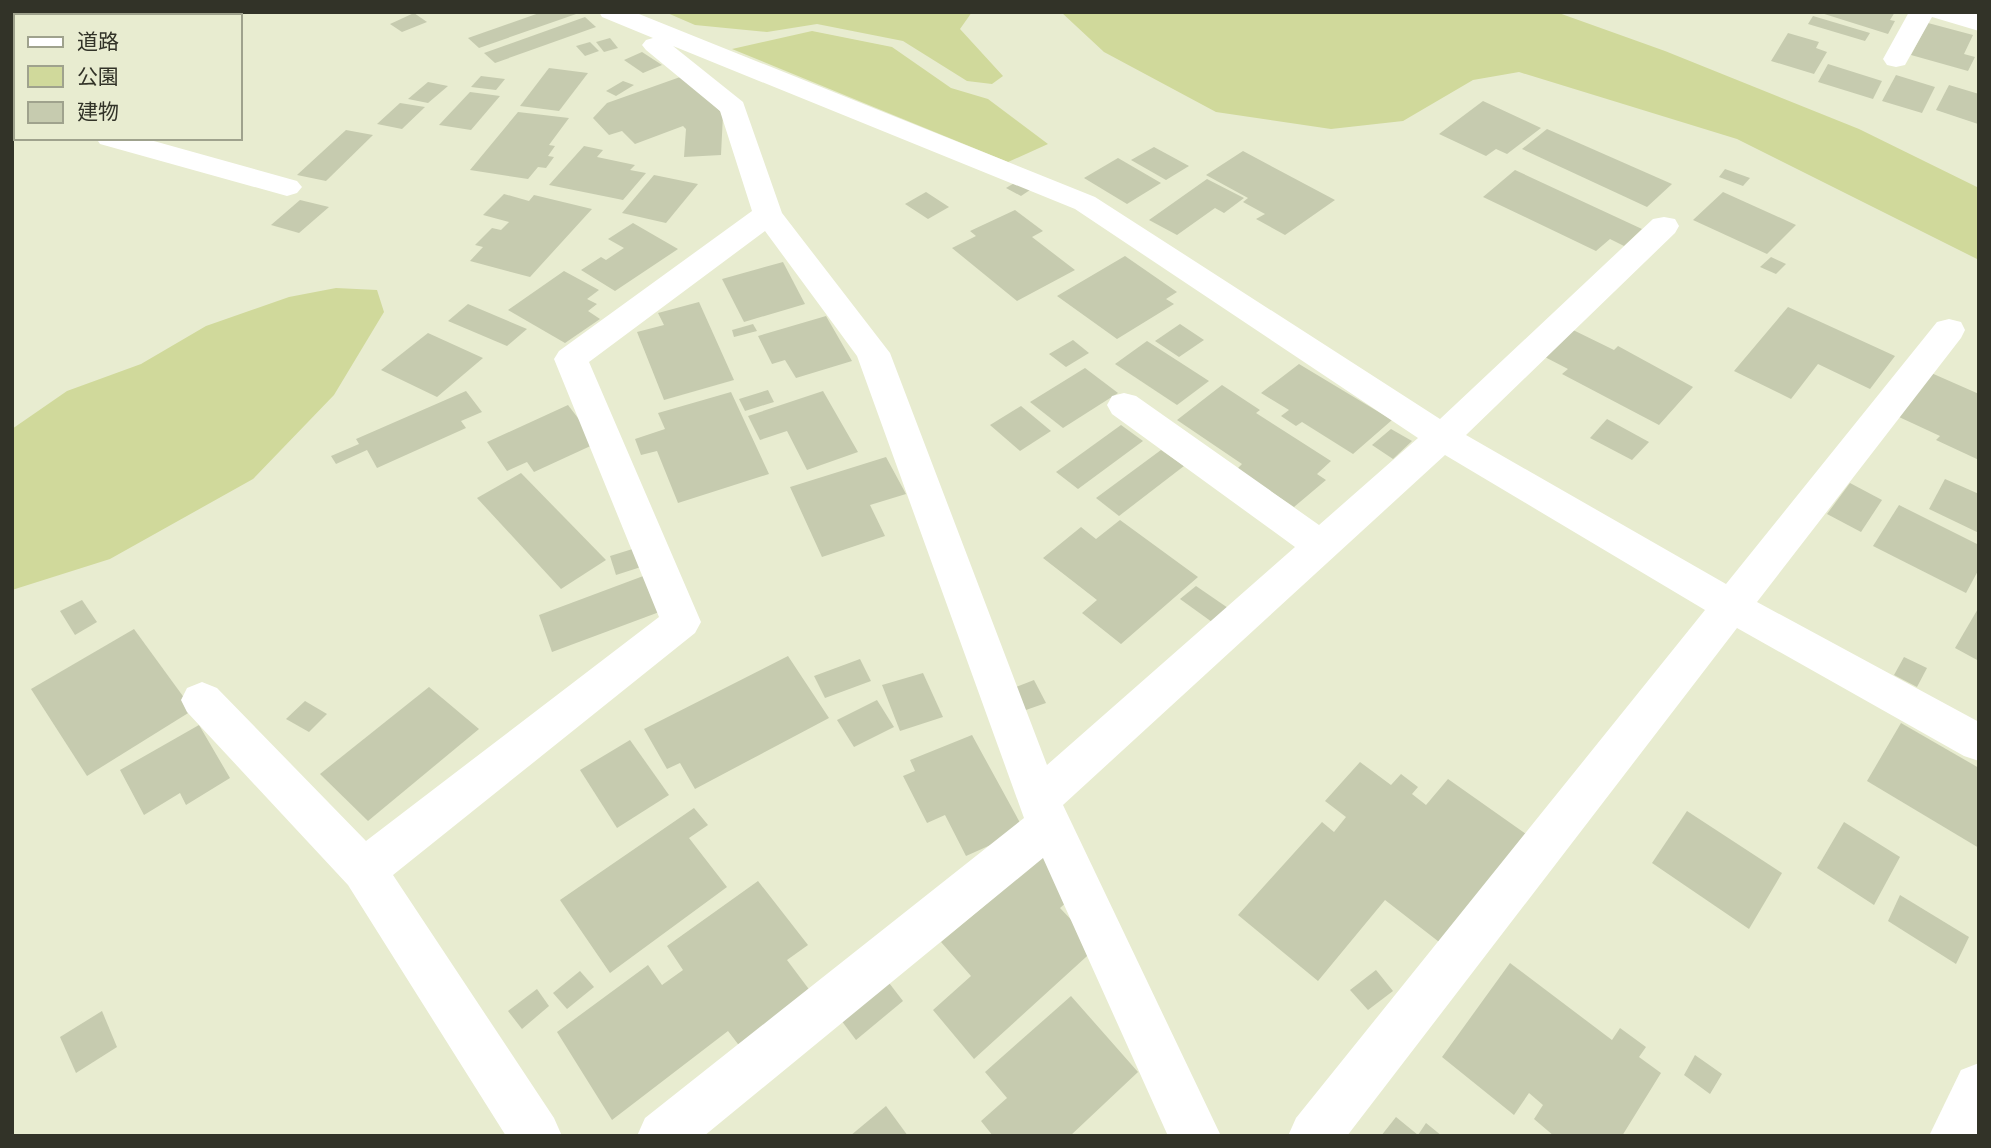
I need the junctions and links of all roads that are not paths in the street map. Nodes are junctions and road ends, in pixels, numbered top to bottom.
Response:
1 (609, 12) edge
2 (1922, 12) edge
3 (1941, 12) edge
4 (1979, 23) edge
5 (1896, 59) dead end
6 (117, 140) edge
7 (287, 187) dead end
8 (768, 214) junction
9 (1664, 226) dead end
10 (1949, 330) dead end
11 (1124, 404) dead end
12 (1441, 437) junction
13 (1321, 546) junction
14 (1731, 606) junction
15 (202, 701) dead end
16 (1979, 743) edge
17 (1044, 812) junction
18 (364, 870) junction
19 (1979, 1088) edge
20 (536, 1136) edge
21 (663, 1136) edge
22 (1195, 1136) edge
23 (1314, 1136) edge
24 (1955, 1136) edge

1 - 8 street
1 - 12 street
2 - 5 street
3 - 4 street
6 - 7 street
8 - 17 street
8 - 18 street
9 - 12 street
10 - 14 street
11 - 13 street
12 - 13 street
12 - 14 street
13 - 17 street
14 - 16 street
14 - 23 street
15 - 18 street
17 - 21 street
17 - 22 street
18 - 20 street
19 - 24 street

